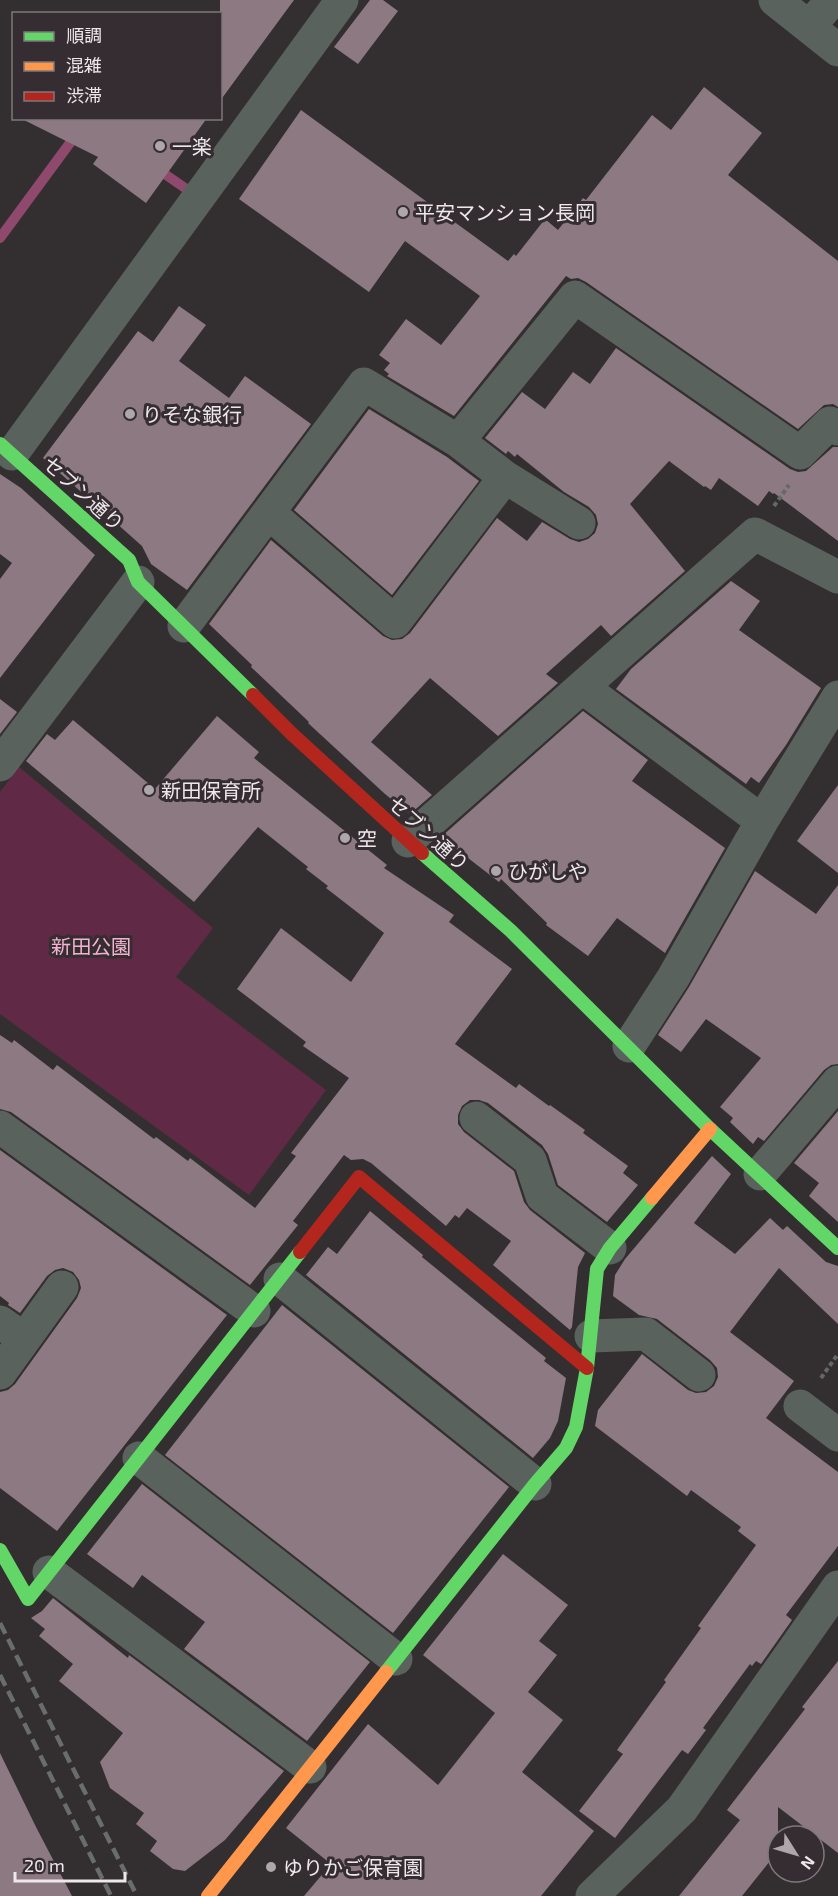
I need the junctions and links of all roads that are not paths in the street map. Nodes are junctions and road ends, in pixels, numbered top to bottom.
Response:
1 (342, 0) edge
2 (775, 0) edge
3 (832, 0) edge
4 (809, 27) junction
5 (838, 50) edge
6 (835, 420) edge
7 (458, 441) junction
8 (4, 448) edge
9 (505, 477) junction
10 (269, 513) junction
11 (579, 523) dead end
12 (838, 577) edge
13 (138, 582) junction
14 (184, 626) junction
15 (582, 687) junction
16 (838, 697) edge
17 (826, 742) edge
18 (0, 765) edge
19 (762, 821) junction
20 (408, 841) junction
21 (629, 1046) junction
22 (838, 1082) edge
23 (476, 1118) dead end
24 (0, 1127) edge
25 (710, 1129) junction
26 (760, 1174) junction
27 (610, 1248) junction
28 (838, 1248) edge
29 (279, 1279) junction
30 (62, 1287) dead end
31 (254, 1311) junction
32 (12, 1331) edge
33 (589, 1352) junction
34 (0, 1372) edge
35 (699, 1375) dead end
36 (800, 1406) dead end
37 (838, 1435) edge
38 (139, 1458) junction
39 (535, 1484) junction
40 (0, 1550) edge
41 (49, 1572) junction
42 (838, 1587) edge
43 (396, 1659) junction
44 (310, 1767) junction
45 (208, 1896) edge
46 (592, 1896) edge

1 - 8 street
2 - 4 street
3 - 4 street
4 - 5 street
6 - 7 street
7 - 9 street
7 - 10 street
8 - 13 street, セブン通り
9 - 10 street
9 - 11 street
10 - 14 street
12 - 15 street
13 - 14 street, セブン通り
13 - 18 street
14 - 20 street, セブン通り
15 - 19 street
15 - 20 street
16 - 17 street
17 - 19 street
19 - 21 street
20 - 21 street, セブン通り
21 - 25 street, セブン通り
22 - 26 street
23 - 27 street
24 - 31 street
25 - 26 street, セブン通り
25 - 27 street
26 - 28 street, セブン通り
27 - 33 street
29 - 31 street
29 - 33 street
29 - 39 street
30 - 32 street
31 - 38 street
32 - 34 street
33 - 35 street
33 - 39 street
36 - 37 street
38 - 41 street
38 - 43 street
39 - 43 street
40 - 41 street
41 - 44 street
42 - 46 street
43 - 44 street
44 - 45 street

